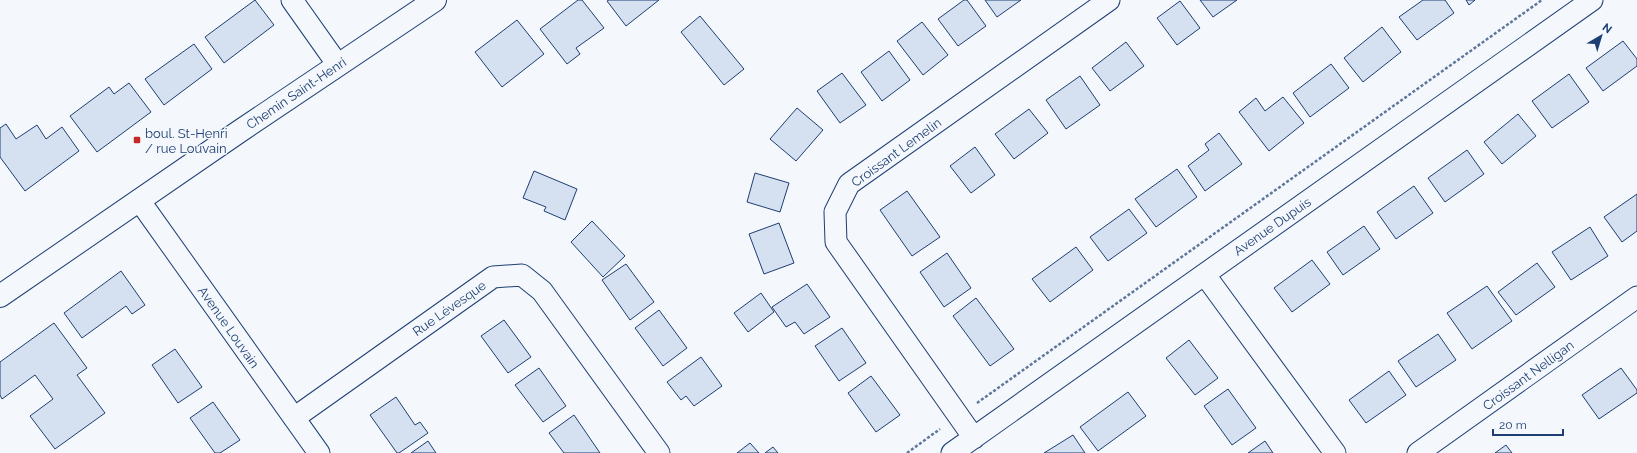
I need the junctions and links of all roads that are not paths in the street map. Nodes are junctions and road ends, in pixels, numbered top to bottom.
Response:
1 (292, 0) edge
2 (435, 0) edge
3 (1109, 0) edge
4 (1592, 0) edge
5 (338, 65) junction
6 (139, 200) junction
7 (1204, 275) junction
8 (0, 296) edge
9 (1637, 297) edge
10 (294, 418) junction
11 (974, 438) junction
12 (319, 453) edge
13 (659, 453) edge
14 (952, 453) edge
15 (1335, 453) edge
16 (1418, 453) edge

1 - 5 street
2 - 5 main road, Chemin Saint-Henri
3 - 11 street, Croissant Lemelin
4 - 7 street, Avenue Dupuis
5 - 6 main road, Chemin Saint-Henri
6 - 8 main road, Chemin Saint-Henri
6 - 10 street, Avenue Louvain
7 - 11 street, Avenue Dupuis
7 - 15 street
9 - 16 street, Croissant Nelligan
10 - 12 street, Avenue Louvain
10 - 13 street, Rue Lévesque
11 - 14 street, Avenue Dupuis

